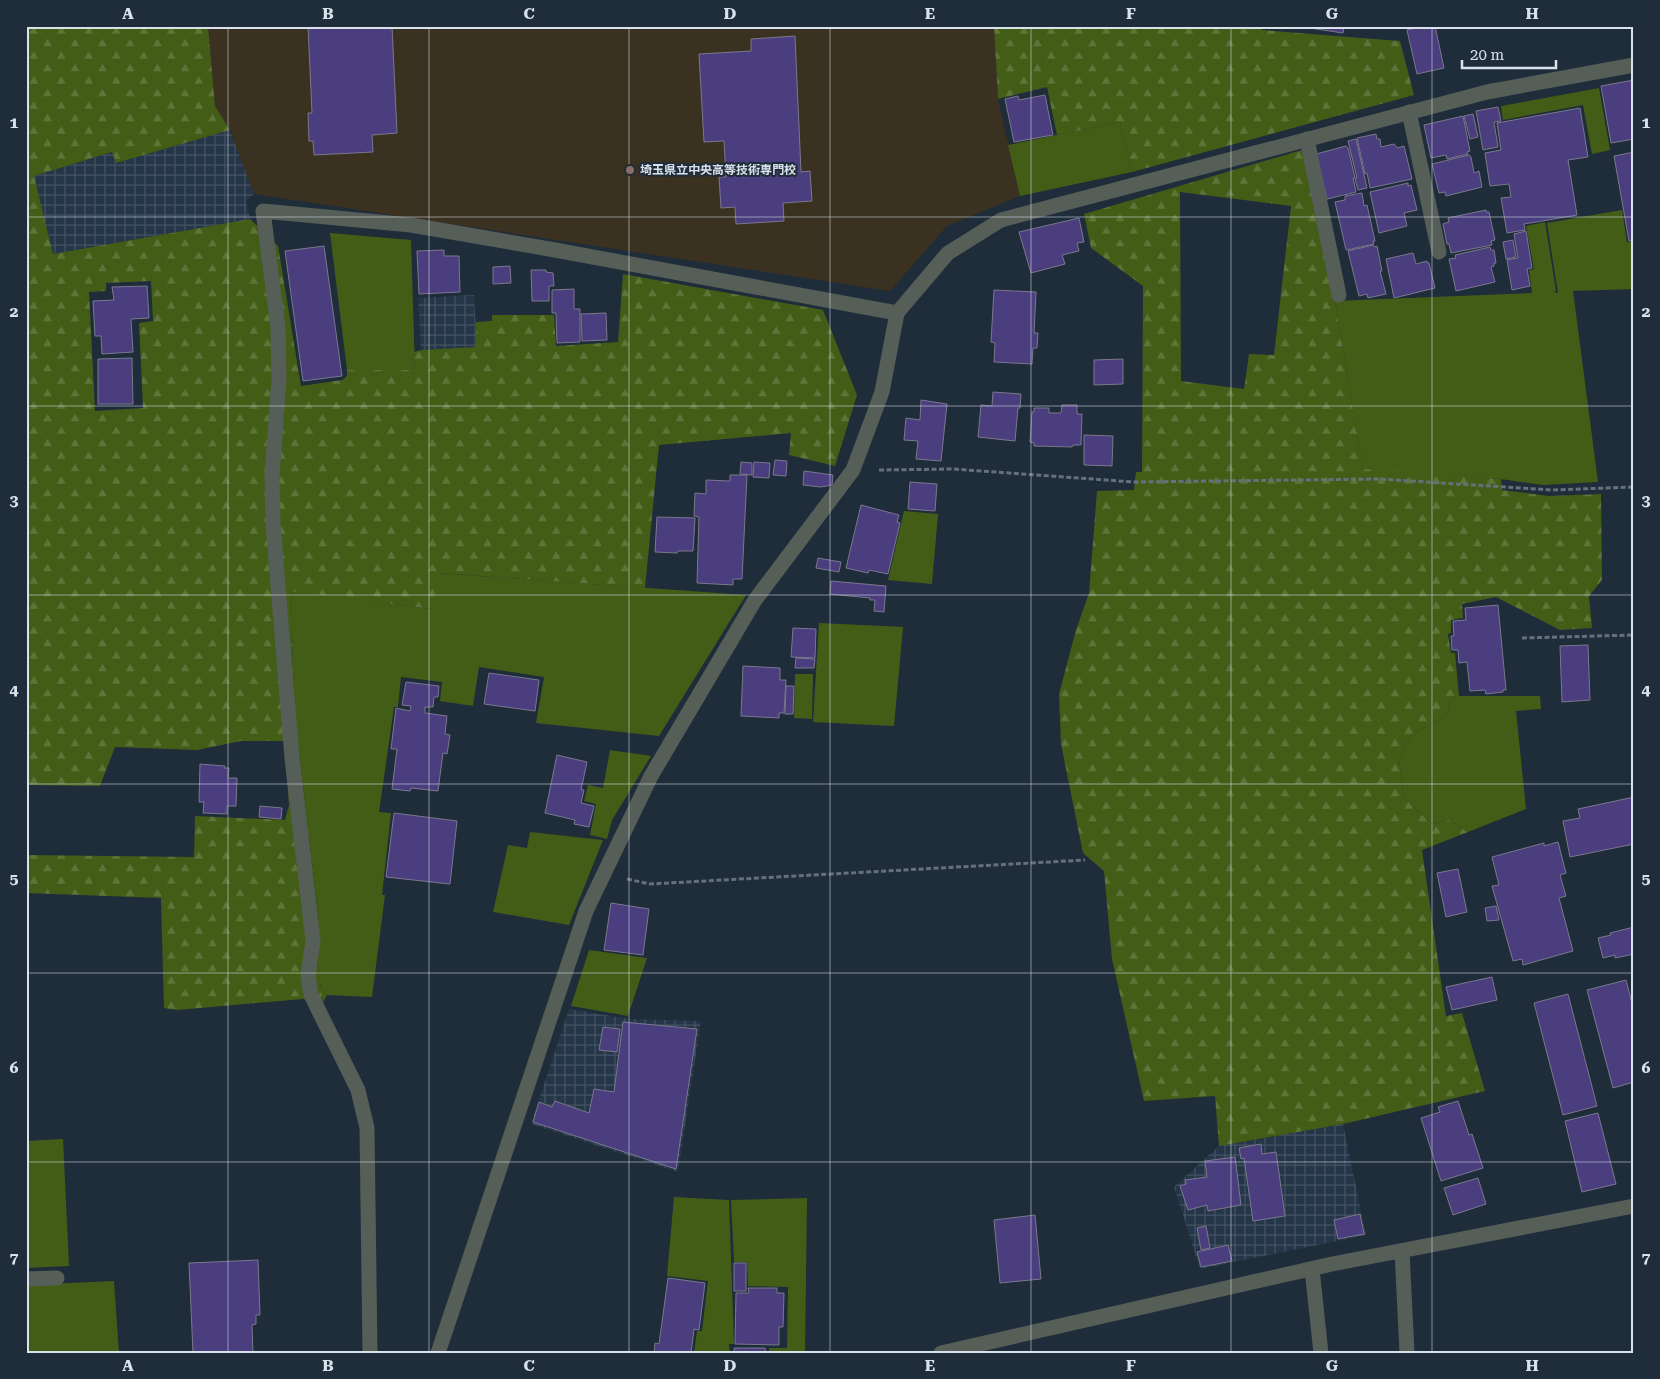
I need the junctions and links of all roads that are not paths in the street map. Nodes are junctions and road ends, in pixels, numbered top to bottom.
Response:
1 (1634, 65) edge
2 (1409, 112) junction
3 (1307, 139) junction
4 (1439, 252) dead end
5 (1339, 296) dead end
6 (897, 312) junction
7 (1634, 1206) edge
8 (1402, 1251) junction
9 (1312, 1269) junction
10 (57, 1278) dead end
11 (26, 1279) edge
12 (370, 1353) edge
13 (438, 1353) edge
14 (941, 1353) edge
15 (1321, 1353) edge
16 (1407, 1353) edge

1 - 2 street
2 - 3 street
2 - 4 street
3 - 5 street
3 - 6 street
6 - 12 street
6 - 13 street
7 - 8 street
8 - 9 street
8 - 16 street
9 - 14 street
9 - 15 street
10 - 11 street

